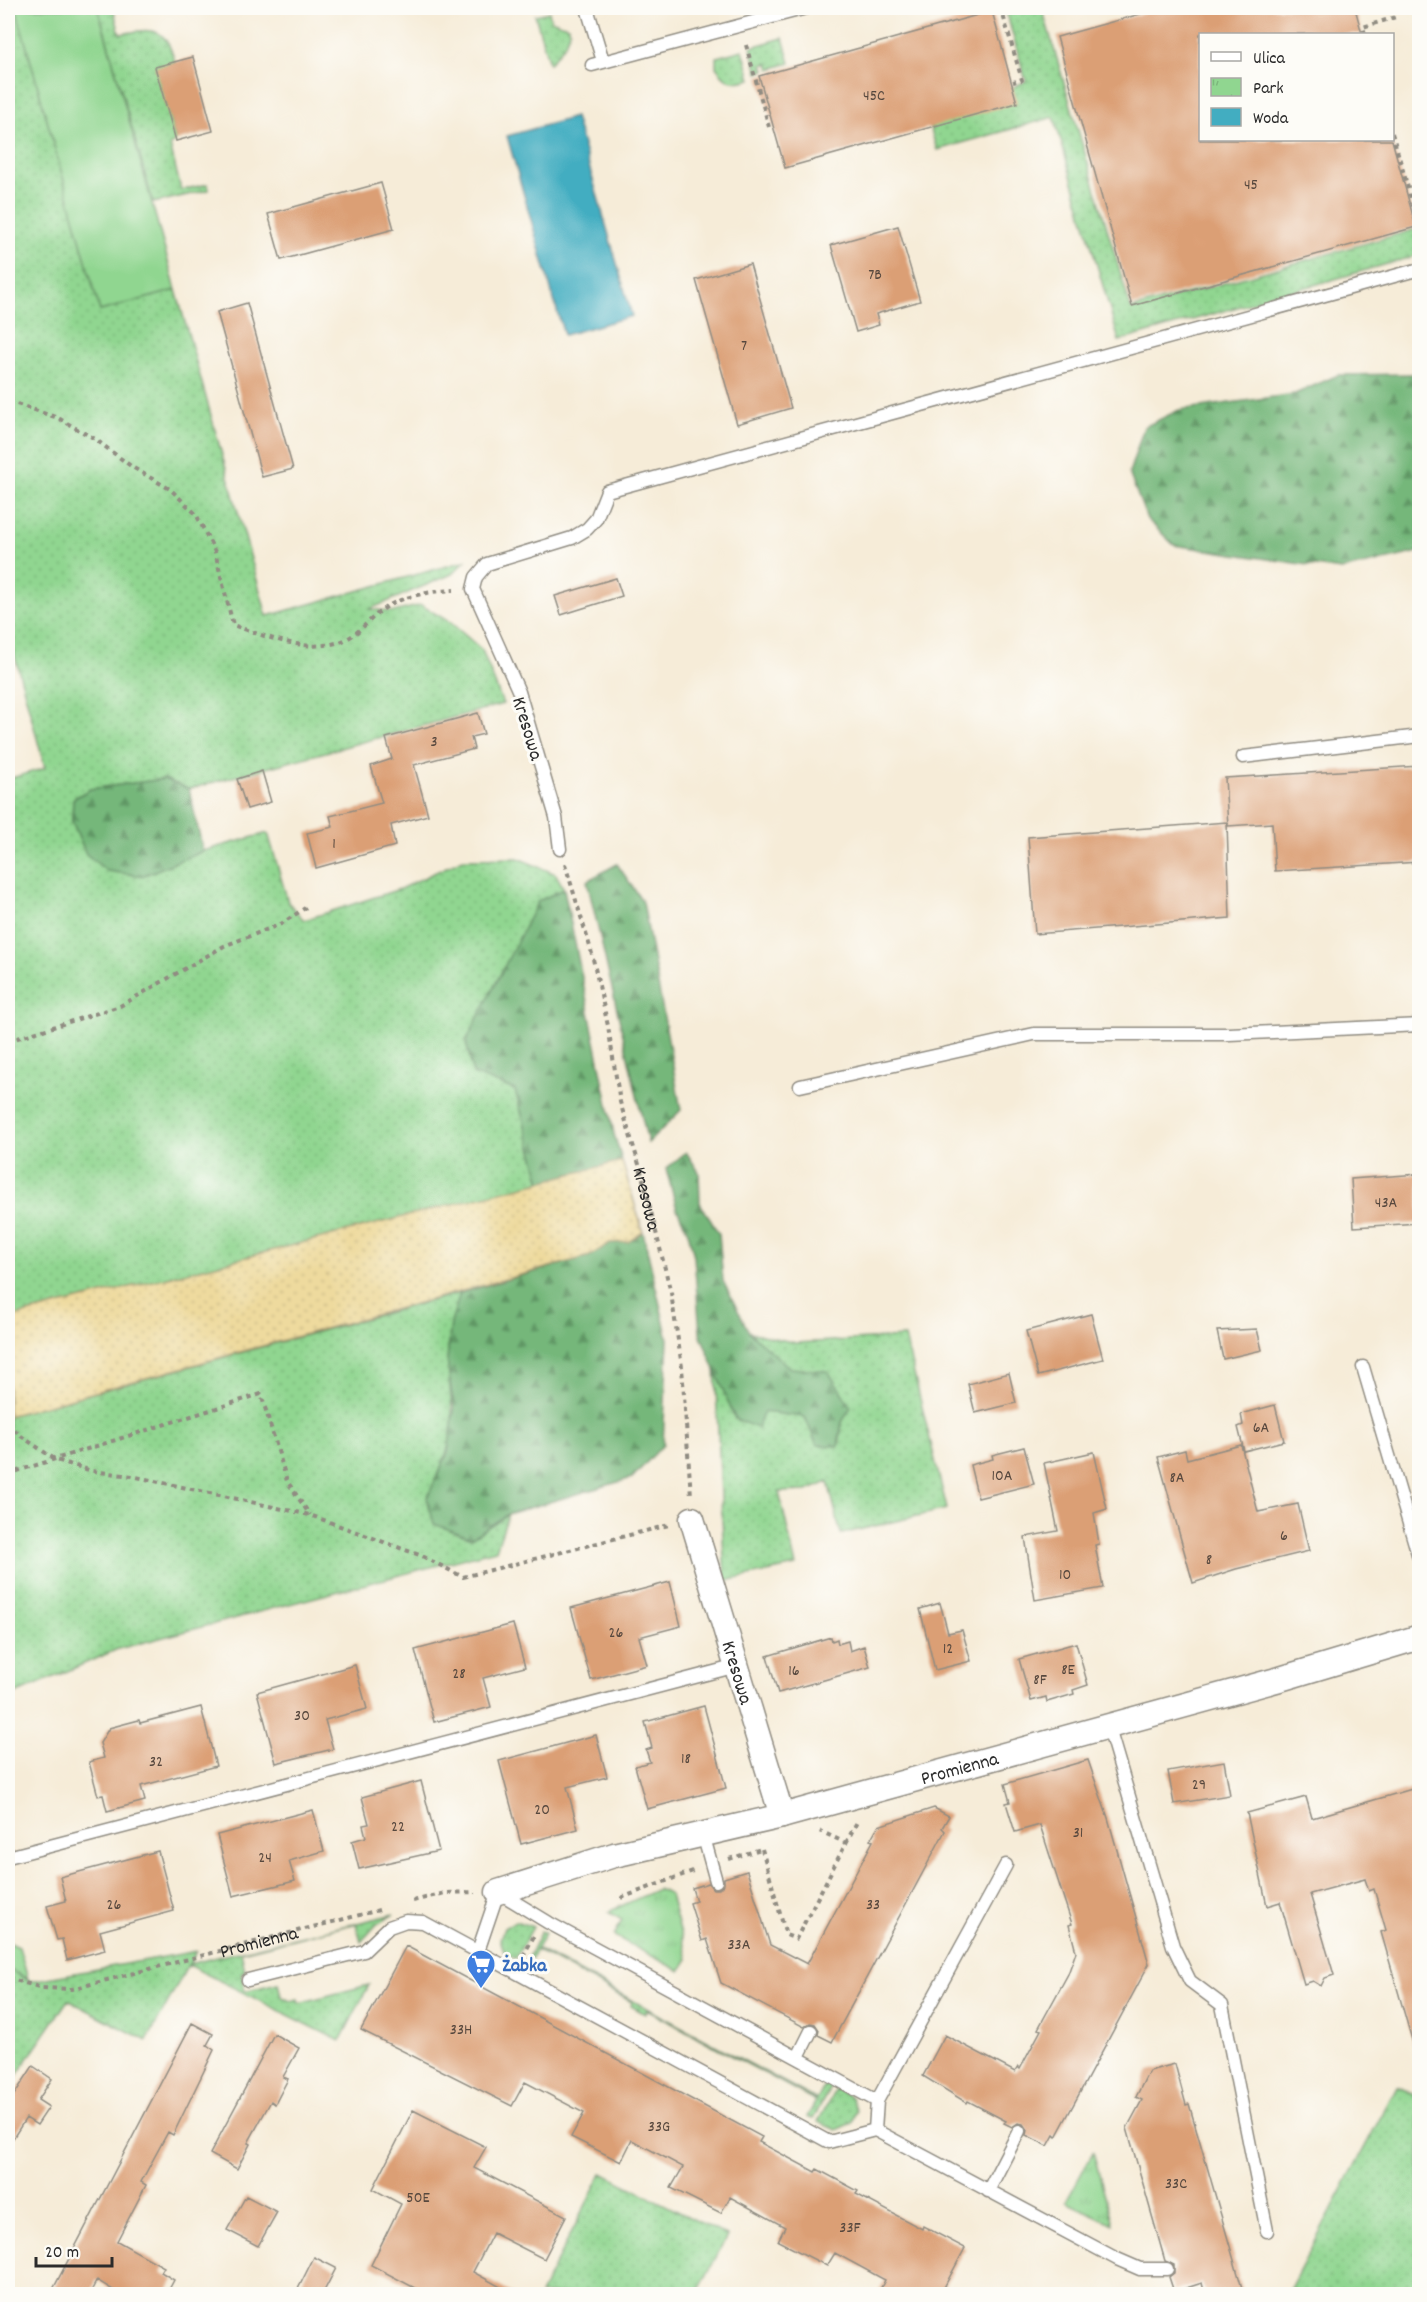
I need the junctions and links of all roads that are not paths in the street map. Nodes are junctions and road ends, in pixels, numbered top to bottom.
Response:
1 (587, 8) edge
2 (806, 8) edge
3 (1419, 269) edge
4 (1419, 736) edge
5 (1243, 757) dead end
6 (560, 849) road end
7 (1419, 1025) edge
8 (800, 1086) dead end
9 (1363, 1367) dead end
10 (692, 1519) road end
11 (1419, 1561) edge
12 (1419, 1637) edge
13 (737, 1666) junction
14 (1108, 1725) junction
15 (782, 1816) junction
16 (703, 1834) junction
17 (8, 1857) edge
18 (1006, 1865) dead end
19 (716, 1881) dead end
20 (498, 1892) junction
21 (478, 1951) junction
22 (248, 1980) dead end
23 (812, 2031) dead end
24 (798, 2057) junction
25 (877, 2101) junction
26 (875, 2130) junction
27 (1019, 2131) dead end
28 (988, 2192) junction
29 (1267, 2231) dead end
30 (1167, 2269) dead end

1 - 2 lane
3 - 6 lane, Kresowa
4 - 5 lane
7 - 8 lane
9 - 11 lane
10 - 13 street, Kresowa
12 - 14 street, Promienna
13 - 15 street, Kresowa
13 - 17 lane
14 - 15 street, Promienna
14 - 29 lane
15 - 16 street, Promienna
16 - 19 lane
16 - 20 street, Promienna
18 - 25 lane
20 - 21 lane
20 - 24 lane
21 - 22 lane
21 - 26 lane
23 - 24 lane
24 - 25 lane
25 - 26 lane
26 - 28 lane
27 - 28 lane
28 - 30 lane

